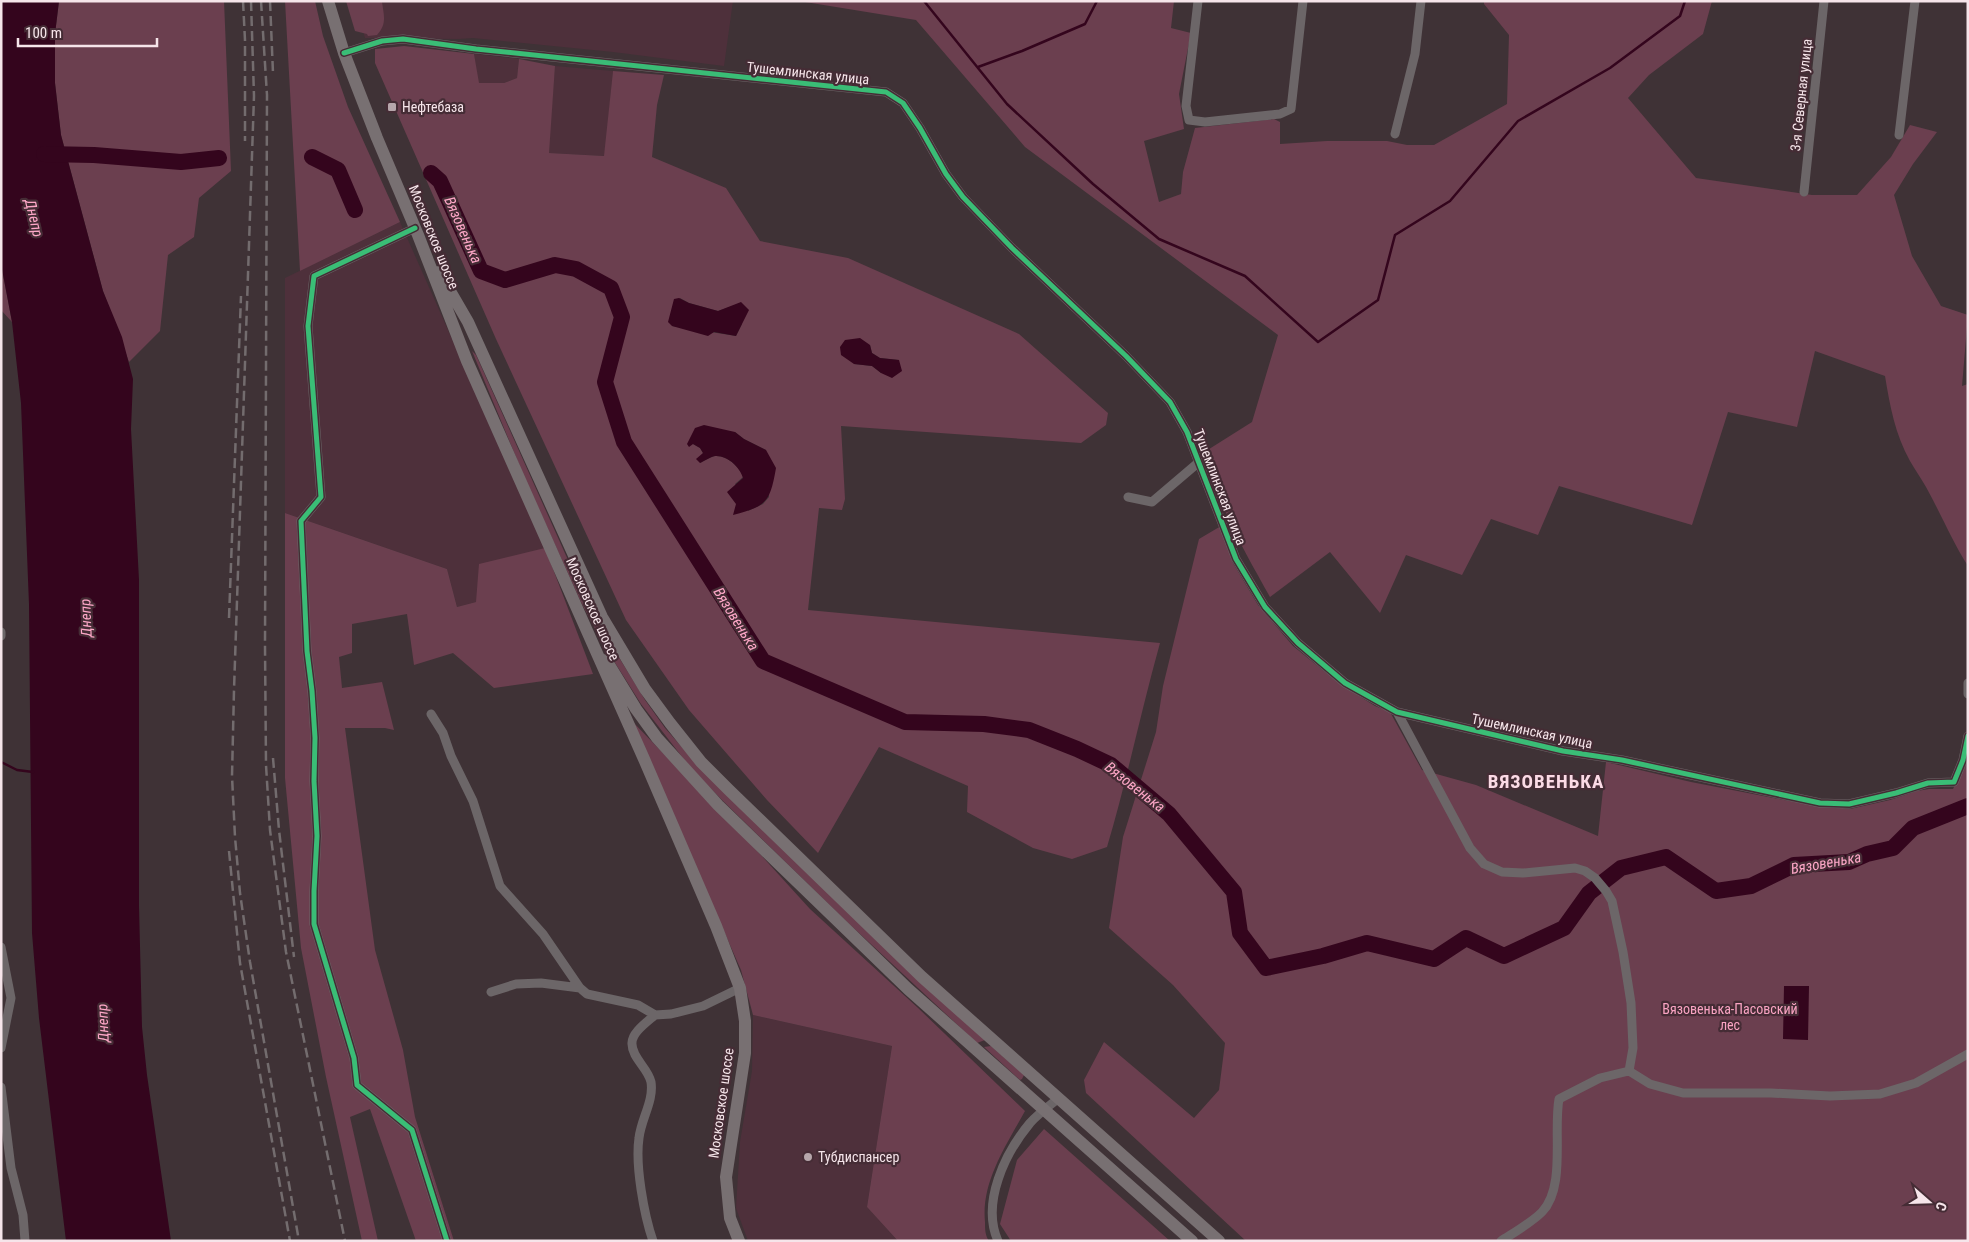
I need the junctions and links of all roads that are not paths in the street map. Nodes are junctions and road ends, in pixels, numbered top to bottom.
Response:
1 (328, 1) edge
2 (1198, 1) edge
3 (1303, 1) edge
4 (1421, 1) edge
5 (1824, 1) edge
6 (1915, 1) edge
7 (344, 53) junction
8 (1394, 134) dead end
9 (1899, 135) dead end
10 (1804, 192) dead end
11 (417, 231) junction
12 (1199, 462) junction
13 (1128, 497) dead end
14 (577, 611) junction
15 (1, 632) edge
16 (1, 636) edge
17 (1968, 683) edge
18 (1968, 694) edge
19 (1397, 712) junction
20 (431, 714) dead end
21 (1968, 736) edge
22 (1, 948) edge
23 (580, 988) junction
24 (740, 988) junction
25 (492, 992) dead end
26 (655, 1015) junction
27 (1, 1048) edge
28 (1968, 1054) edge
29 (1628, 1071) junction
30 (1, 1087) edge
31 (1059, 1098) junction
32 (1044, 1110) junction
33 (25, 1241) edge
34 (447, 1241) edge
35 (653, 1241) edge
36 (739, 1241) edge
37 (998, 1241) edge
38 (1192, 1241) edge
39 (1219, 1241) edge
40 (1501, 1241) edge

1 - 7 main road, Московское шоссе
2 - 3 street
4 - 8 street
5 - 10 street, 3-я Северная улица
6 - 9 street
7 - 11 main road, Московское шоссе
7 - 12 street, Тушемлинская улица
11 - 14 main road, Московское шоссе
11 - 31 main road
11 - 34 street
12 - 13 street
12 - 19 street, Тушемлинская улица
14 - 24 main road, Московское шоссе
14 - 32 main road
15 - 16 street
17 - 18 street
19 - 21 street, Тушемлинская улица
19 - 29 street
20 - 23 street
22 - 27 street
23 - 25 street
23 - 26 street
24 - 26 street
24 - 36 main road, Московское шоссе
26 - 35 street
28 - 29 street
29 - 40 street
30 - 33 street
31 - 32 street
31 - 39 main road
32 - 37 street
32 - 38 main road

